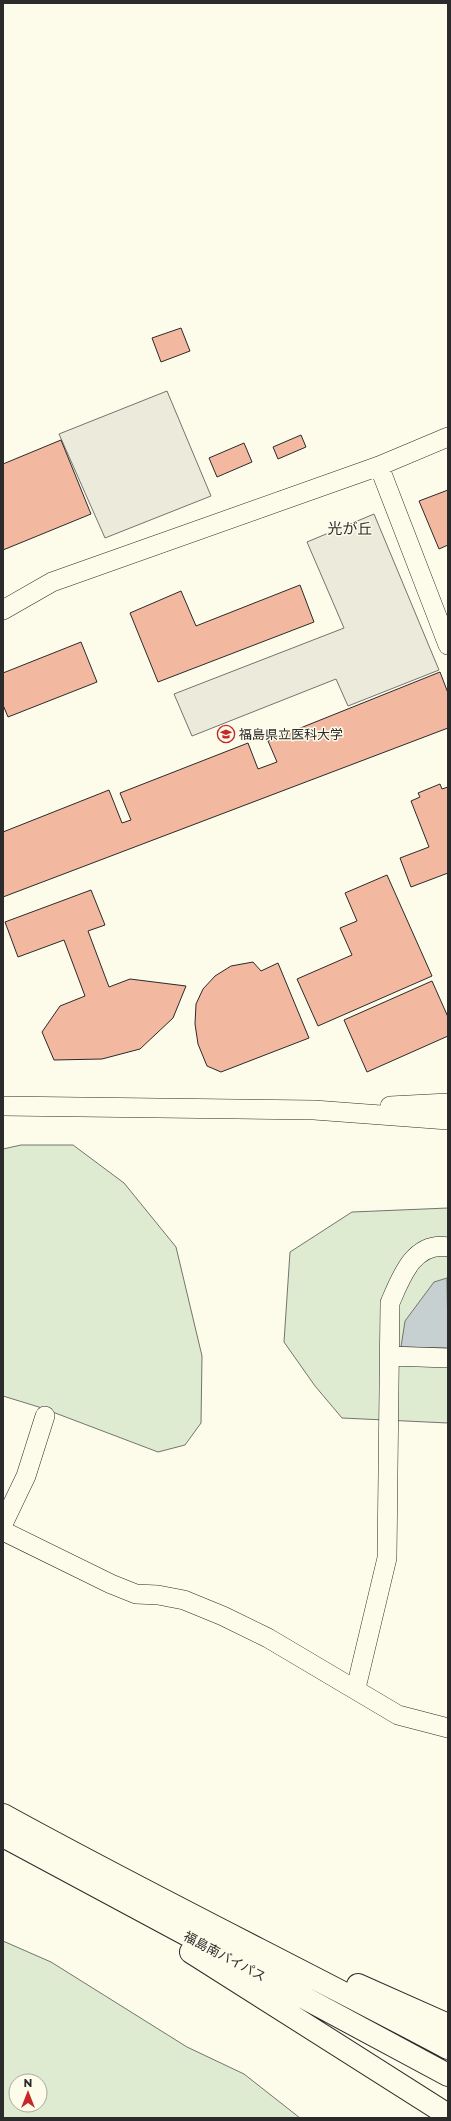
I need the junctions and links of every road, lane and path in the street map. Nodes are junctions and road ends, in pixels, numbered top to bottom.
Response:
1 (448, 437) edge
2 (379, 466) junction
3 (3, 610) edge
4 (448, 645) edge
5 (448, 1103) edge
6 (3, 1106) edge
7 (314, 1110) junction
8 (448, 1120) edge
9 (448, 1247) edge
10 (389, 1356) junction
11 (448, 1358) edge
12 (45, 1416) dead end
13 (3, 1524) edge
14 (3, 1531) edge
15 (356, 1688) junction
16 (448, 1728) edge
17 (3, 1815) edge
18 (3, 1836) edge
19 (40, 1856) junction
20 (100, 1868) junction
21 (448, 2025) edge
22 (448, 2048) edge
23 (448, 2075) edge
24 (448, 2116) edge

1 - 2 street
2 - 3 street
2 - 4 street
5 - 7 street
6 - 7 street
7 - 8 street
9 - 10 street
10 - 11 street
10 - 15 street
12 - 13 street
14 - 15 street
15 - 16 street
17 - 20 highway, 福島南バイパス
18 - 19 highway, 福島南バイパス
19 - 23 highway, 福島南バイパス
19 - 24 highway
20 - 21 highway
20 - 22 highway, 福島南バイパス

